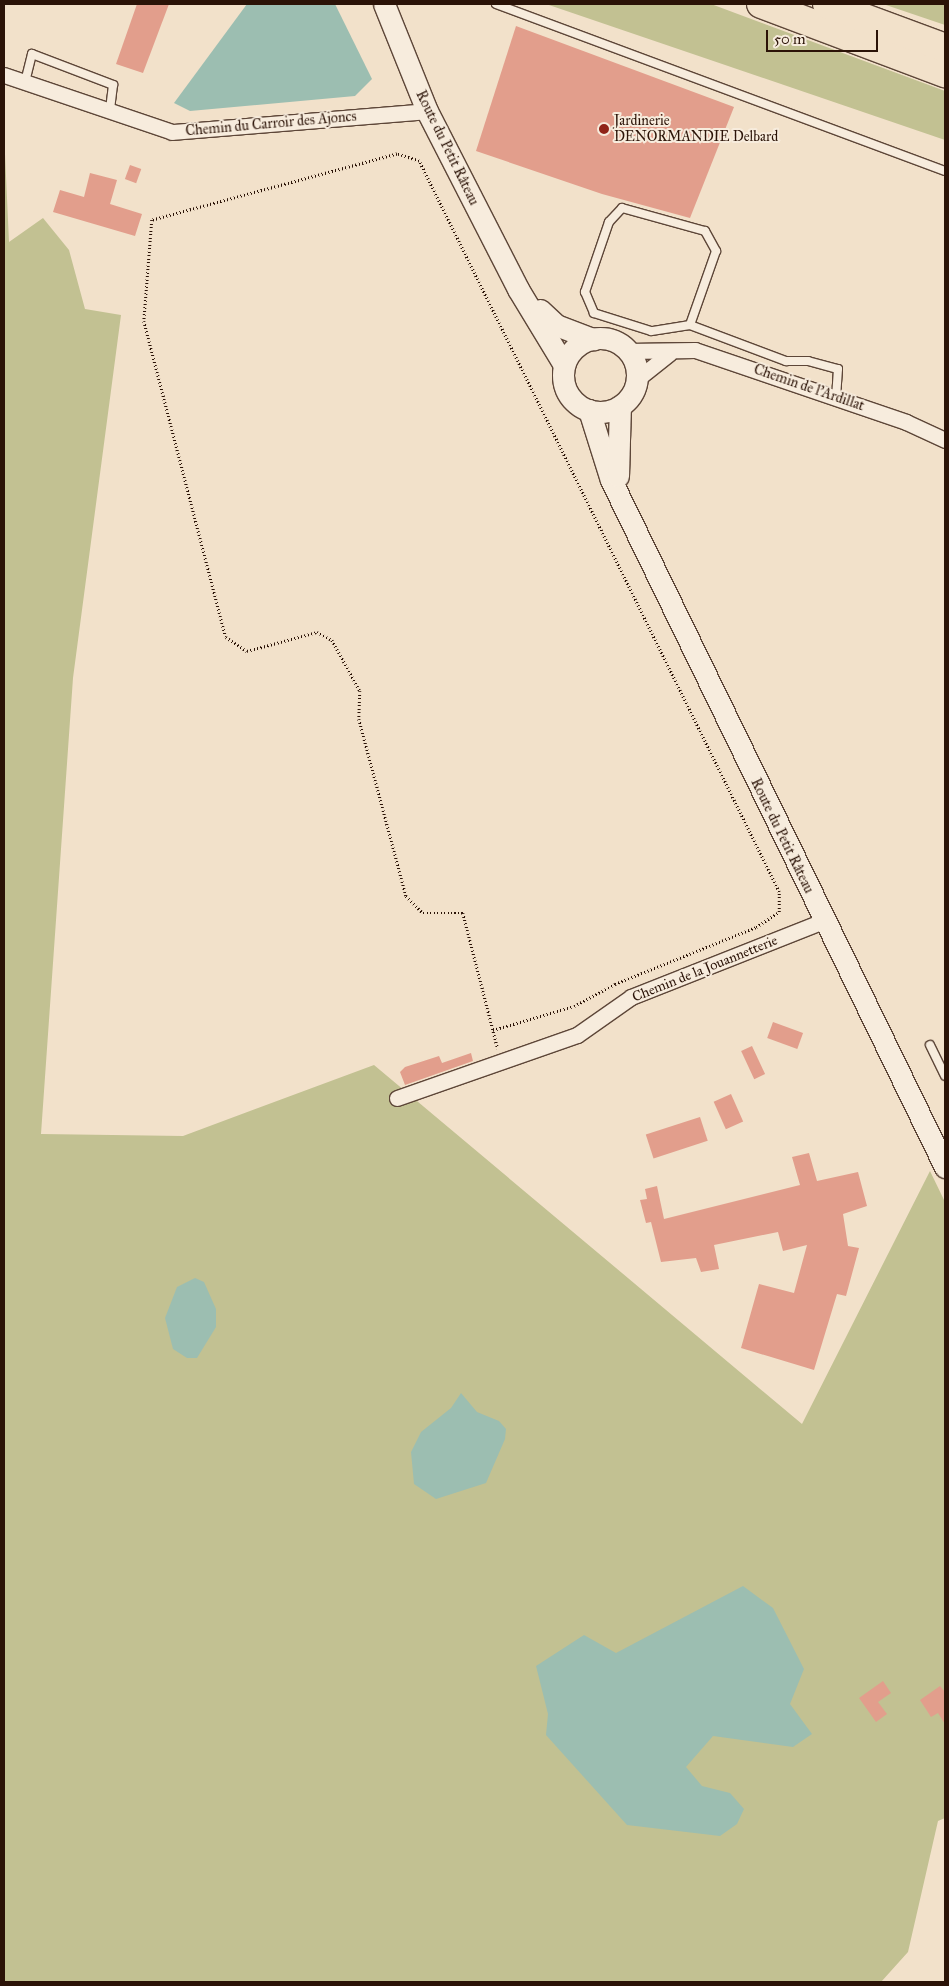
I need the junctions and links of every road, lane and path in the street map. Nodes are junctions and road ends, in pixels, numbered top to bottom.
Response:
1 (384, 4) edge
2 (496, 4) edge
3 (762, 4) edge
4 (827, 4) edge
5 (945, 48) edge
6 (945, 73) edge
7 (4, 75) edge
8 (25, 82) junction
9 (110, 110) junction
10 (427, 111) junction
11 (945, 171) edge
12 (518, 289) junction
13 (690, 325) junction
14 (593, 339) junction
15 (627, 351) junction
16 (670, 353) junction
17 (564, 365) junction
18 (636, 380) junction
19 (836, 398) junction
20 (620, 406) junction
21 (588, 410) junction
22 (945, 440) edge
23 (622, 503) junction
24 (823, 921) junction
25 (493, 1030) junction
26 (930, 1045) dead end
27 (501, 1060) junction
28 (945, 1076) edge
29 (397, 1098) dead end
30 (945, 1167) edge

1 - 10 street, Route du Petit Râteau
2 - 11 lane
3 - 6 highway
4 - 5 highway
7 - 8 street, Chemin du Carroir des Ajoncs
8 - 9 street, Chemin du Carroir des Ajoncs
8 - 9 lane
9 - 10 street, Chemin du Carroir des Ajoncs
10 - 12 street, Route du Petit Râteau
12 - 14 street, Route du Petit Râteau
12 - 17 street, Route du Petit Râteau
13 - 13 lane
13 - 19 lane
14 - 15 street
14 - 17 street
15 - 16 street, Chemin de l'Ardillat
15 - 18 street
16 - 18 street
16 - 19 street, Chemin de l'Ardillat
17 - 21 street
18 - 20 street
19 - 22 street, Chemin de l'Ardillat
20 - 21 street
20 - 23 street, Route du Petit Râteau
21 - 23 street, Route du Petit Râteau
23 - 24 street, Route du Petit Râteau
24 - 27 street, Chemin de la Jouannetterie
24 - 30 street, Route du Petit Râteau
25 - 25 path
25 - 27 path
26 - 28 lane
27 - 29 street, Chemin de la Jouannetterie

